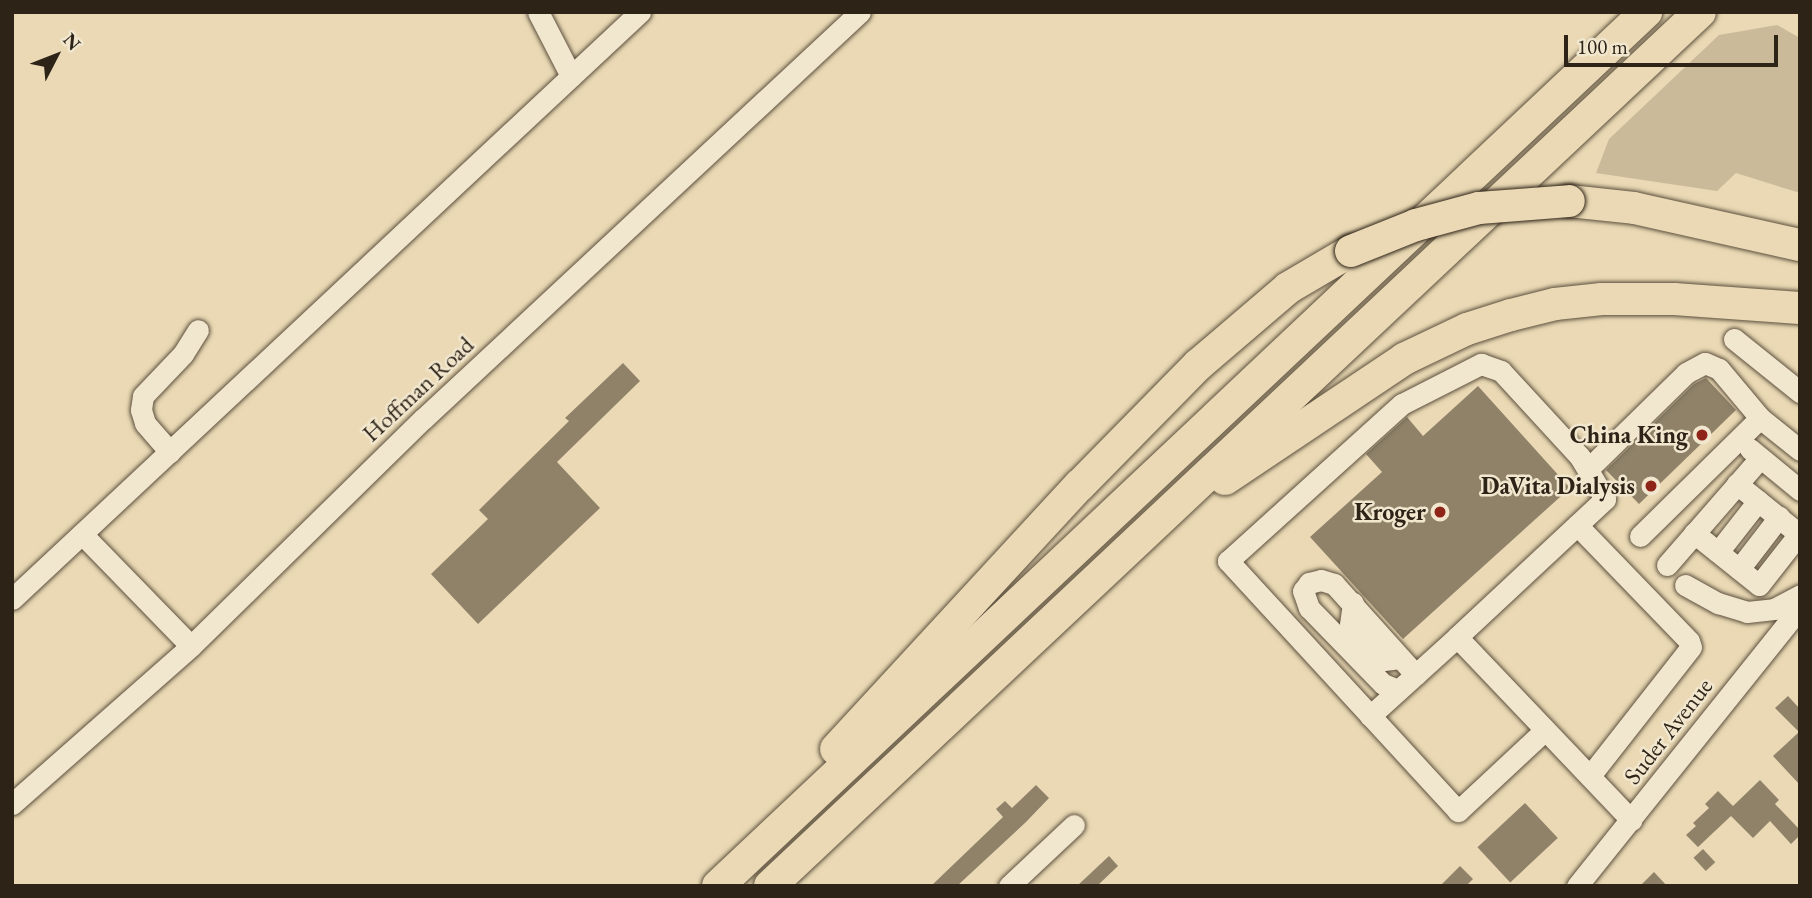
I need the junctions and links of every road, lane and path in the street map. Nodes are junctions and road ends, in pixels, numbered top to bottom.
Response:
1 (538, 12) edge
2 (640, 12) edge
3 (860, 12) edge
4 (1646, 12) edge
5 (1700, 12) edge
6 (571, 76) junction
7 (1800, 245) edge
8 (1800, 308) edge
9 (198, 330) dead end
10 (1734, 339) dead end
11 (1800, 392) edge
12 (1760, 418) junction
13 (1738, 439) junction
14 (1800, 450) edge
15 (170, 452) junction
16 (1760, 457) junction
17 (1588, 470) junction
18 (1737, 484) junction
19 (1800, 490) edge
20 (1758, 500) junction
21 (1159, 521) junction
22 (1577, 525) junction
23 (1694, 533) junction
24 (82, 534) junction
25 (1640, 536) dead end
26 (1718, 552) junction
27 (1667, 565) dead end
28 (1685, 585) dead end
29 (1800, 594) edge
30 (12, 599) edge
31 (1800, 608) edge
32 (1457, 637) junction
33 (191, 646) junction
34 (1416, 675) junction
35 (1398, 690) junction
36 (1370, 716) junction
37 (1545, 730) junction
38 (1590, 776) junction
39 (12, 804) edge
40 (1631, 820) junction
41 (1074, 825) dead end
42 (717, 886) edge
43 (770, 886) edge
44 (1009, 886) edge
45 (1577, 886) edge

1 - 6 street
2 - 6 street
3 - 33 street, Hoffman Road
4 - 42 highway
5 - 21 highway
6 - 15 street
7 - 42 highway, bridge
8 - 21 highway
9 - 15 street
10 - 11 street
12 - 13 street
12 - 14 street
12 - 17 street
13 - 16 street
13 - 25 street
15 - 24 street
16 - 18 street
16 - 19 street
17 - 22 street
17 - 36 street
18 - 20 street
18 - 23 street
20 - 26 street
20 - 26 street
21 - 43 highway
22 - 32 street
22 - 38 street
23 - 26 street
23 - 27 street
24 - 30 street
24 - 33 street
28 - 29 street
31 - 40 street, Suder Avenue
32 - 34 street
32 - 37 street
33 - 39 street, Hoffman Road
34 - 35 street
34 - 35 street
35 - 36 street
36 - 37 street
37 - 38 street
38 - 40 street
40 - 45 street, Suder Avenue
41 - 44 street

